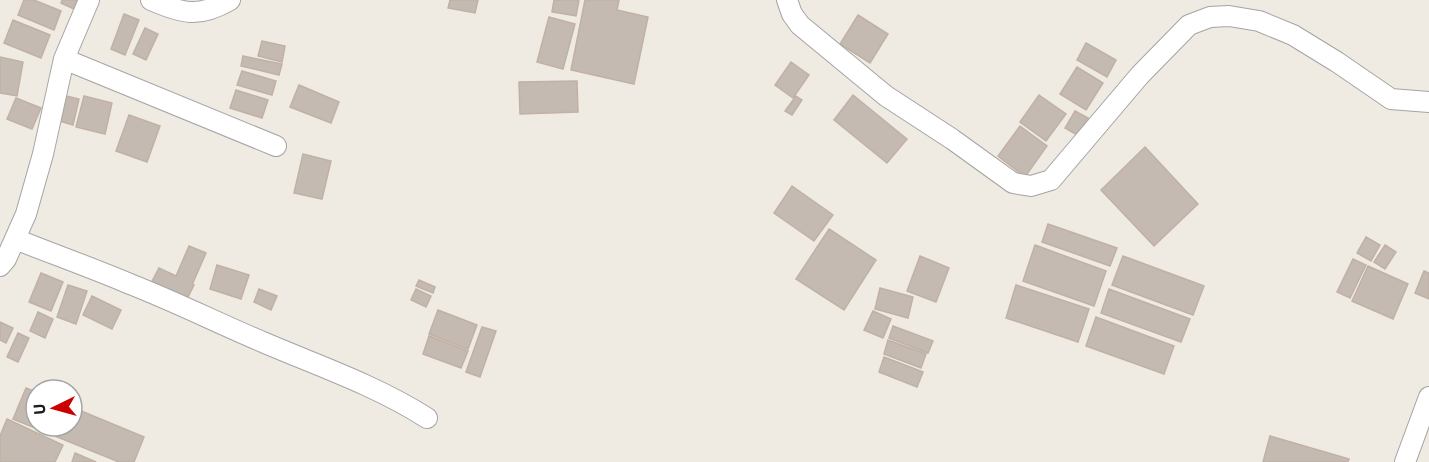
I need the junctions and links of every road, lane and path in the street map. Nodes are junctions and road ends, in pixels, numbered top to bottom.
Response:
1 (89, 0) edge
2 (151, 0) edge
3 (230, 0) edge
4 (787, 0) edge
5 (64, 59) junction
6 (1429, 102) edge
7 (276, 146) dead end
8 (15, 239) junction
9 (0, 266) edge
10 (1429, 397) edge
11 (427, 418) dead end
12 (1405, 462) edge

1 - 5 street
2 - 3 street
4 - 6 street
5 - 7 street
5 - 8 street
8 - 9 street
8 - 11 street
10 - 12 street

